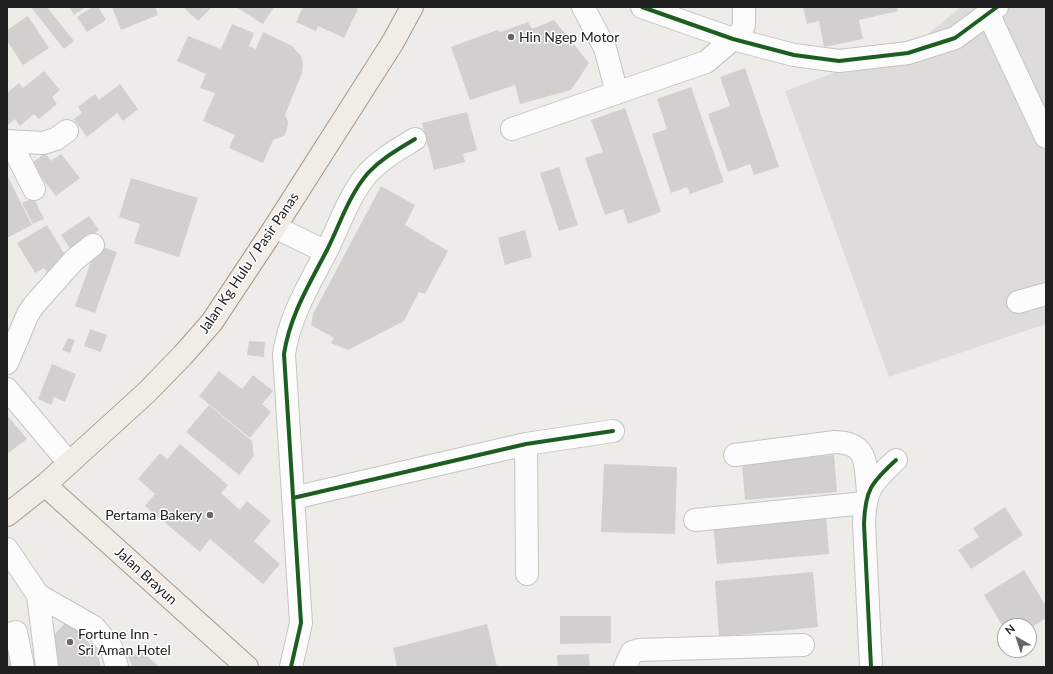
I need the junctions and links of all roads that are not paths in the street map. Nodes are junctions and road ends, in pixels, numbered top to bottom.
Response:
1 (412, 7) edge
2 (583, 7) edge
3 (642, 7) edge
4 (744, 7) edge
5 (993, 10) edge
6 (733, 38) junction
7 (617, 93) junction
8 (512, 129) dead end
9 (67, 131) dead end
10 (1046, 137) edge
11 (415, 139) dead end
12 (8, 141) edge
13 (34, 190) dead end
14 (275, 227) junction
15 (93, 245) dead end
16 (326, 252) junction
17 (1046, 294) edge
18 (1018, 302) dead end
19 (7, 363) edge
20 (7, 389) edge
21 (613, 431) dead end
22 (526, 444) junction
23 (735, 455) dead end
24 (896, 460) dead end
25 (69, 463) junction
26 (45, 485) junction
27 (866, 497) junction
28 (293, 498) junction
29 (7, 516) edge
30 (695, 520) dead end
31 (7, 549) edge
32 (527, 574) dead end
33 (38, 595) junction
34 (7, 635) edge
35 (803, 645) dead end
36 (23, 667) edge
37 (47, 667) edge
38 (116, 667) edge
39 (247, 667) edge
40 (291, 667) edge
41 (625, 667) edge
42 (872, 667) edge

1 - 14 main road, Jalan Kg Hulu / Pasir Panas
2 - 7 street
3 - 6 street
4 - 6 street
5 - 6 street
5 - 10 street
6 - 7 street
7 - 8 street
9 - 12 street
11 - 16 street
12 - 13 street
14 - 16 street
14 - 25 main road, Jalan Kg Hulu / Pasir Panas
15 - 19 street
16 - 28 street
17 - 18 street
20 - 25 street
21 - 22 street
22 - 28 street
22 - 32 street
23 - 27 street
24 - 27 street
25 - 26 main road, Jalan Kg Hulu / Pasir Panas
26 - 29 main road, Jalan Kg Hulu / Pasir Panas
26 - 39 main road, Jalan Brayun
27 - 30 street
27 - 42 street
28 - 40 street
31 - 33 street
33 - 37 street
33 - 38 street
34 - 36 street
35 - 41 street

